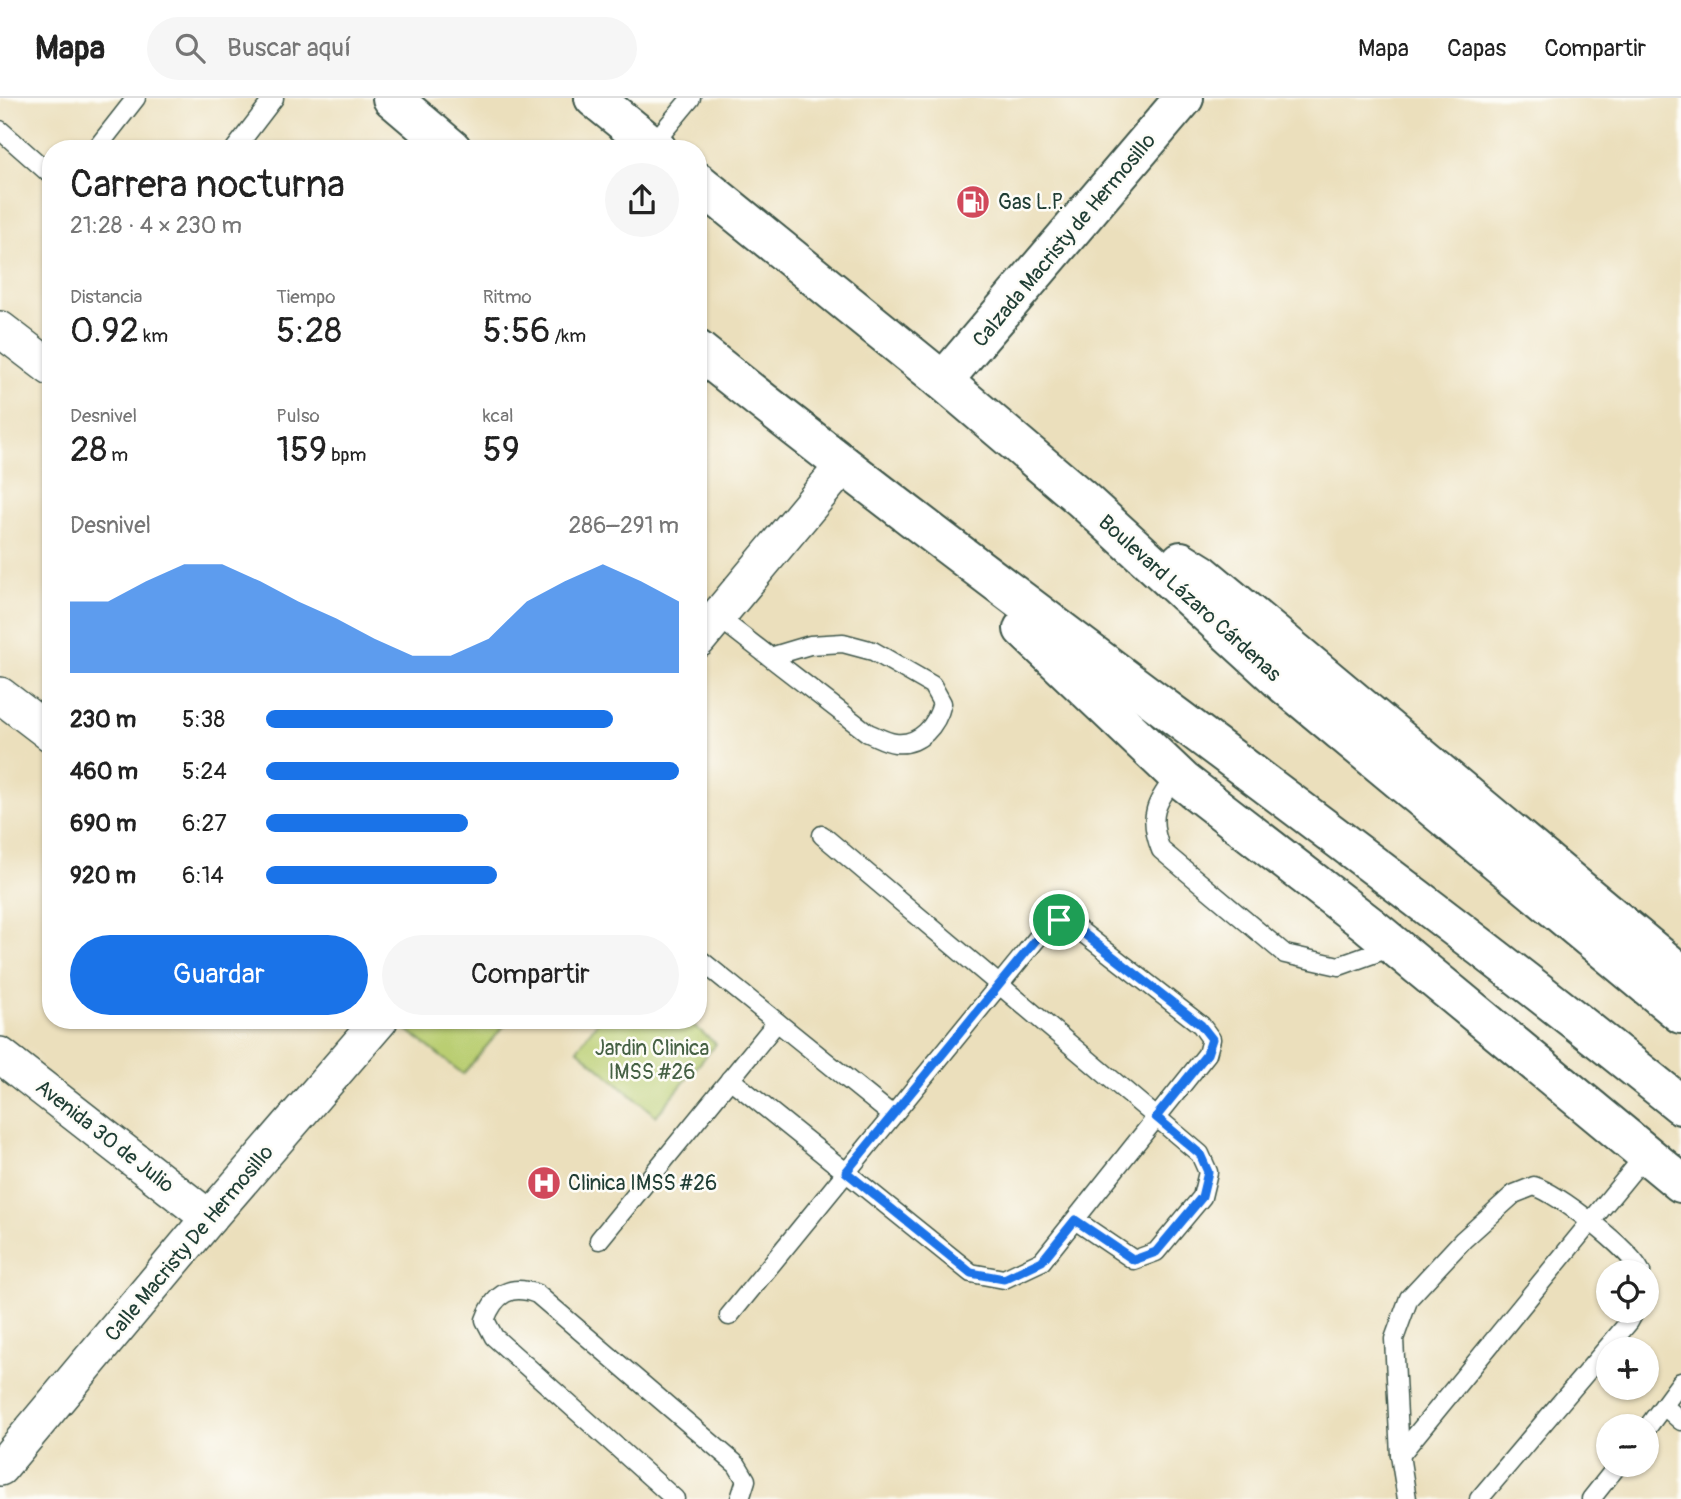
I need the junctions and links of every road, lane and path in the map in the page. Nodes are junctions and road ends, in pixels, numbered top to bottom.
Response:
1 (136, 98) edge
2 (274, 98) edge
3 (392, 98) edge
4 (594, 98) edge
5 (691, 98) edge
6 (1184, 98) edge
7 (0, 130) edge
8 (103, 140) edge
9 (242, 140) edge
10 (441, 140) edge
11 (645, 140) edge
12 (659, 140) edge
13 (42, 167) edge
14 (707, 189) edge
15 (0, 329) edge
16 (707, 357) edge
17 (42, 361) edge
18 (943, 381) junction
19 (843, 466) junction
20 (1082, 499) junction
21 (887, 500) junction
22 (708, 629) edge
23 (770, 657) junction
24 (0, 695) edge
25 (42, 727) edge
26 (1177, 775) junction
27 (822, 835) dead end
28 (1395, 946) junction
29 (707, 965) edge
30 (1681, 974) edge
31 (999, 986) junction
32 (1681, 1014) edge
33 (777, 1022) junction
34 (372, 1029) edge
35 (0, 1055) edge
36 (730, 1079) junction
37 (1681, 1105) edge
38 (892, 1115) junction
39 (1156, 1117) junction
40 (1646, 1154) junction
41 (846, 1172) junction
42 (1681, 1183) edge
43 (209, 1218) junction
44 (1075, 1220) junction
45 (1590, 1223) junction
46 (599, 1240) dead end
47 (1631, 1260) edge
48 (729, 1316) dead end
49 (1628, 1323) edge
50 (1681, 1382) edge
51 (1664, 1406) junction
52 (1658, 1414) edge
53 (1681, 1421) edge
54 (7, 1445) edge
55 (1400, 1455) junction
56 (1608, 1477) edge
57 (675, 1499) edge
58 (740, 1499) edge
59 (1407, 1499) edge
60 (1479, 1499) edge
61 (1591, 1499) edge

1 - 8 lane
2 - 9 lane
3 - 10 main road
4 - 11 main road
5 - 12 lane
6 - 18 main road, Calzada Macristy de Hermosillo
7 - 13 lane
14 - 18 main road, Boulevard Lázaro Cárdenas
15 - 17 street
16 - 19 main road
18 - 20 main road, Boulevard Lázaro Cárdenas
19 - 21 main road
19 - 22 street
20 - 30 main road
20 - 32 main road, Boulevard Lázaro Cárdenas
21 - 26 main road
21 - 37 main road
22 - 23 lane
23 - 23 lane
24 - 25 street
26 - 28 main road
26 - 28 lane
27 - 31 lane
28 - 40 main road
29 - 33 lane
31 - 38 lane
31 - 39 lane
31 - 39 lane
33 - 36 lane
33 - 38 lane
34 - 43 street, Calle Macristy De Hermosillo
35 - 43 street, Avenida 30 de Julio
36 - 41 lane
36 - 46 lane
38 - 41 lane
39 - 44 lane
39 - 44 lane
40 - 42 main road
40 - 45 lane
41 - 44 lane
41 - 48 lane
43 - 54 street, Calle Macristy De Hermosillo
45 - 47 lane
45 - 55 lane
45 - 55 lane
49 - 60 lane
50 - 51 lane
51 - 52 lane
51 - 53 lane
55 - 59 lane
56 - 61 lane
57 - 58 lane

